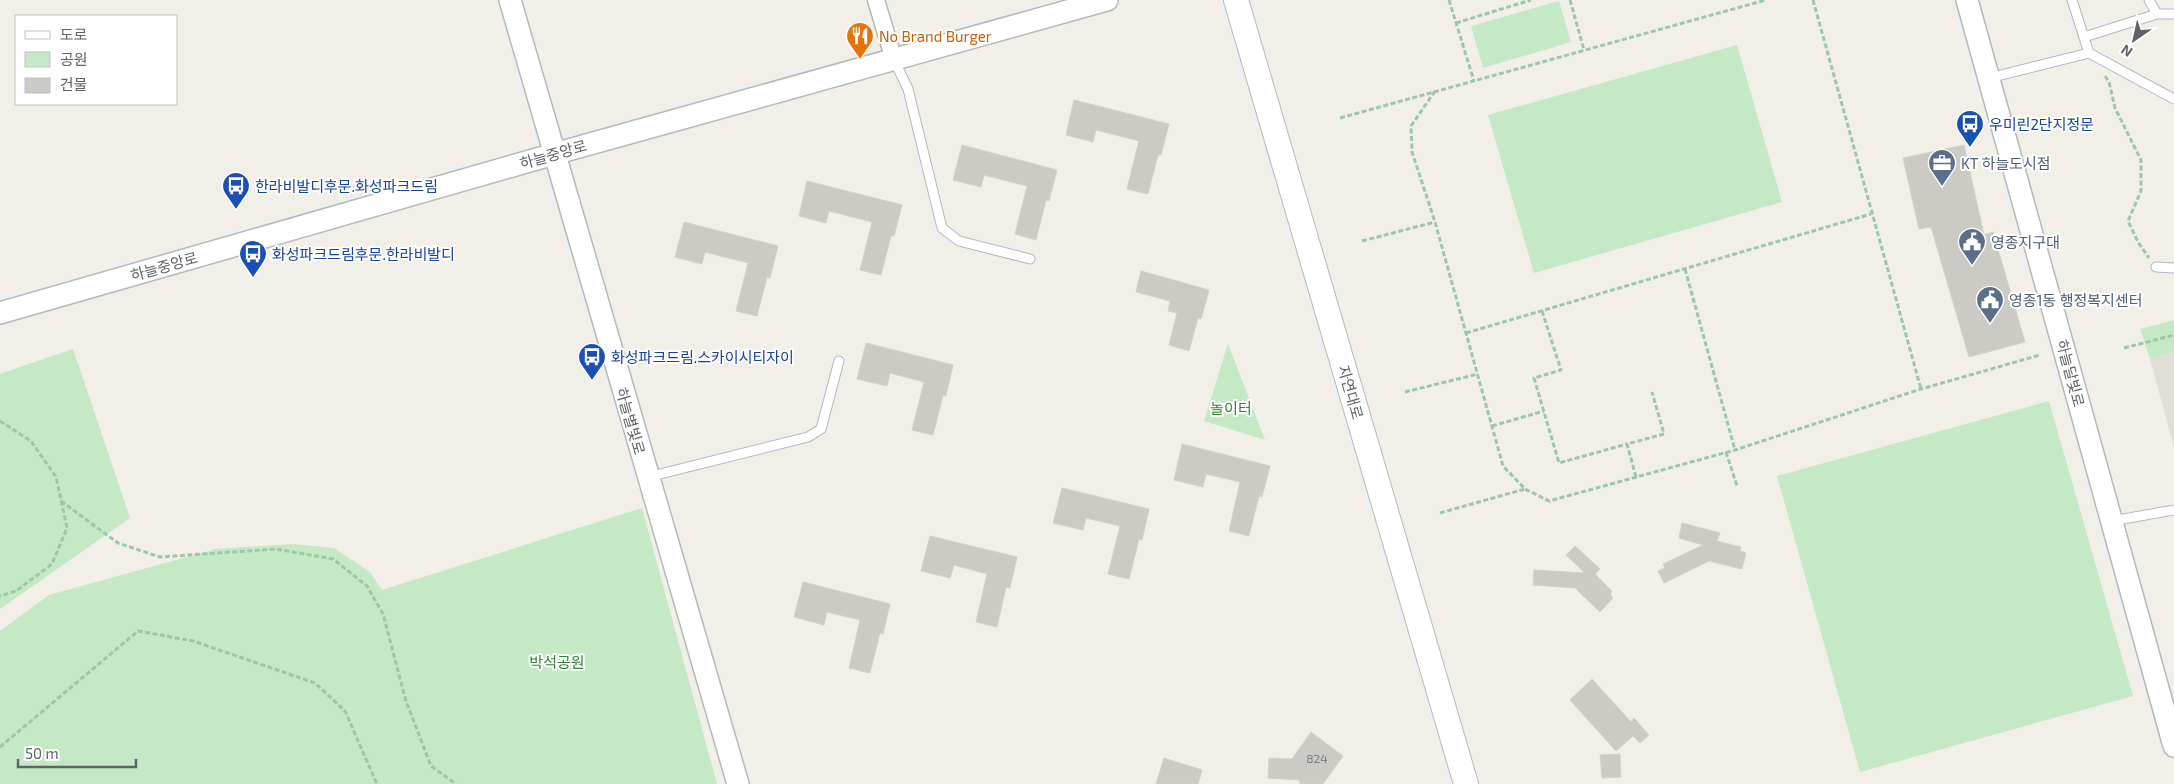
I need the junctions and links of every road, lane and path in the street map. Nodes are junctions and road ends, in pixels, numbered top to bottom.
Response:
1 (510, 0) edge
2 (876, 0) edge
3 (1107, 0) edge
4 (1236, 0) edge
5 (1449, 0) edge
6 (1531, 0) edge
7 (1570, 0) edge
8 (1766, 0) edge
9 (1813, 0) edge
10 (1967, 0) edge
11 (2072, 0) edge
12 (2149, 0) edge
13 (2157, 14) junction
14 (2174, 14) edge
15 (1456, 23) junction
16 (2084, 37) junction
17 (1584, 50) junction
18 (2089, 53) junction
19 (894, 60) junction
20 (1989, 78) junction
21 (1474, 81) junction
22 (1435, 91) junction
23 (2174, 99) edge
24 (1340, 118) dead end
25 (554, 154) junction
26 (1871, 214) junction
27 (1435, 222) junction
28 (1362, 241) dead end
29 (1030, 259) dead end
30 (2156, 267) joint
31 (2174, 268) edge
32 (1685, 269) junction
33 (1542, 311) junction
34 (0, 313) edge
35 (1466, 333) junction
36 (2174, 336) edge
37 (2124, 348) dead end
38 (2040, 355) dead end
39 (839, 361) dead end
40 (1478, 374) junction
41 (1921, 389) junction
42 (1405, 392) dead end
43 (1652, 392) dead end
44 (1544, 411) junction
45 (0, 420) edge
46 (1492, 426) junction
47 (1627, 444) junction
48 (1735, 450) junction
49 (1726, 452) junction
50 (648, 477) junction
51 (1636, 477) junction
52 (1737, 486) dead end
53 (1525, 489) junction
54 (61, 501) junction
55 (2174, 510) edge
56 (1440, 514) dead end
57 (2112, 521) junction
58 (0, 596) edge
59 (2174, 746) edge
60 (0, 747) edge
61 (377, 784) edge
62 (456, 784) edge
63 (738, 784) edge
64 (1466, 784) edge

1 - 25 street, 하늘별빛로
2 - 19 street
3 - 19 street, 하늘중앙로
4 - 64 main road, 자연대로
5 - 15 path
6 - 15 path
7 - 17 path
8 - 17 path
9 - 26 path
10 - 20 street, 하늘달빛로
11 - 16 lane
12 - 13 lane
13 - 14 lane
13 - 16 lane
15 - 21 path
16 - 18 lane
17 - 21 path
18 - 20 lane
18 - 23 lane
18 - 30 path
19 - 25 street, 하늘중앙로
19 - 29 lane
20 - 57 street, 하늘달빛로
21 - 22 path
22 - 24 path
22 - 27 path
25 - 34 street, 하늘중앙로
25 - 50 street, 하늘별빛로
26 - 32 path
26 - 41 path
27 - 28 path
27 - 35 path
30 - 31 lane
32 - 33 path
32 - 48 path
33 - 35 path
33 - 44 path
35 - 40 path
36 - 37 path
38 - 41 path
39 - 50 lane
40 - 42 path
40 - 46 path
41 - 48 path
43 - 47 path
44 - 46 path
44 - 47 path
45 - 54 path
46 - 53 path
47 - 51 path
48 - 49 path
49 - 51 path
49 - 52 path
50 - 63 street, 하늘별빛로
51 - 53 path
53 - 56 path
54 - 58 path
54 - 62 path
55 - 57 lane
57 - 59 street, 하늘달빛로
60 - 61 path

